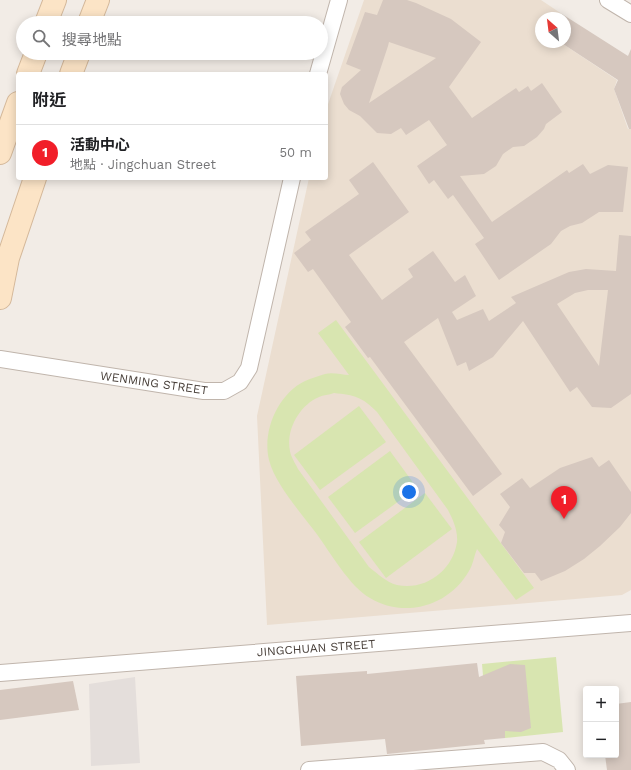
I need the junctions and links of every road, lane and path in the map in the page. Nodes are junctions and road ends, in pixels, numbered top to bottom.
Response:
1 (54, 0) edge
2 (98, 0) edge
3 (339, 0) edge
4 (608, 0) edge
5 (631, 14) edge
6 (48, 16) edge
7 (92, 16) edge
8 (328, 39) edge
9 (33, 60) edge
10 (76, 60) edge
11 (322, 60) edge
12 (29, 72) edge
13 (72, 72) edge
14 (319, 72) edge
15 (16, 109) edge
16 (0, 153) edge
17 (34, 180) edge
18 (292, 180) edge
19 (0, 298) edge
20 (0, 359) edge
21 (631, 623) edge
22 (0, 672) edge
23 (309, 770) edge
24 (567, 770) edge

1 - 6 street
2 - 7 street
3 - 8 street
4 - 5 street
9 - 12 street
10 - 13 street
11 - 14 street
15 - 16 street
17 - 19 street
18 - 20 street, WENMING STREET
21 - 22 street, JINGCHUAN STREET
23 - 24 street

